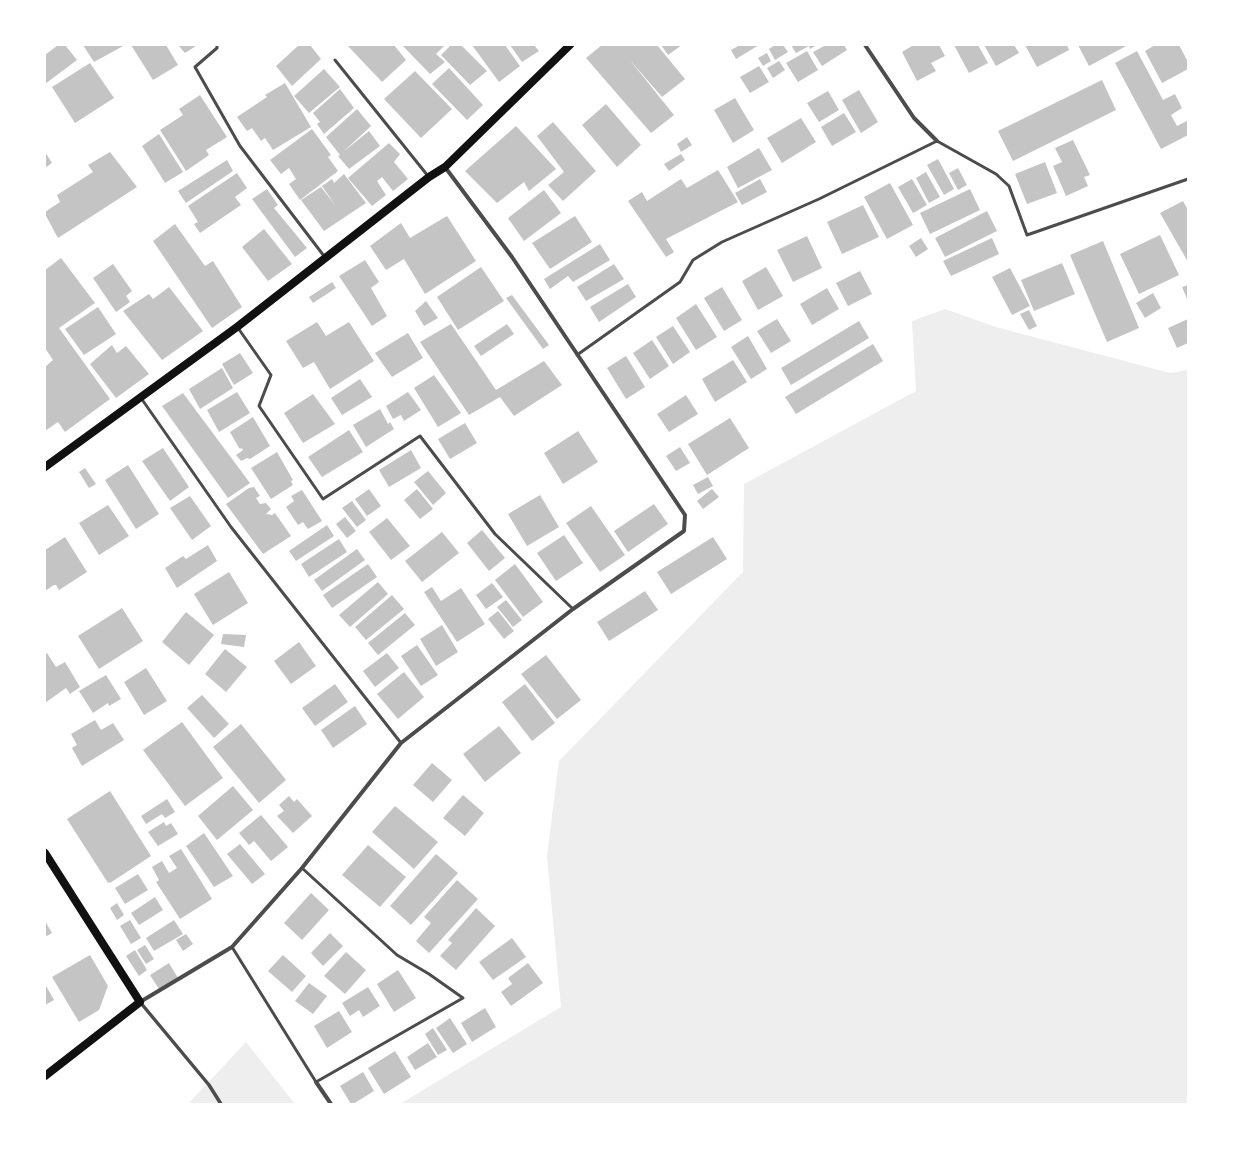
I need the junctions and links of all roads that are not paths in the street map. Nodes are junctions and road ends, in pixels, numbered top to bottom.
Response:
1 (217, 45) edge
2 (570, 45) edge
3 (865, 45) edge
4 (335, 60) dead end
5 (937, 141) junction
6 (445, 167) junction
7 (429, 177) junction
8 (1188, 179) edge
9 (326, 258) junction
10 (237, 327) junction
11 (577, 355) junction
12 (140, 398) junction
13 (45, 467) edge
14 (573, 609) junction
15 (401, 743) junction
16 (45, 853) edge
17 (302, 868) junction
18 (232, 947) junction
19 (140, 1002) junction
20 (45, 1076) edge
21 (316, 1082) junction
22 (221, 1104) edge
23 (331, 1104) edge

1 - 9 lane
2 - 6 main road
3 - 5 street
4 - 7 lane
5 - 8 lane
5 - 11 lane
6 - 7 main road
6 - 11 street
7 - 9 main road
9 - 10 main road
10 - 12 main road
10 - 14 lane
11 - 14 street
12 - 13 main road
12 - 15 lane
14 - 15 street
15 - 17 street
16 - 19 main road
17 - 18 street
17 - 21 lane
18 - 19 street
18 - 21 lane
19 - 20 main road
19 - 22 street
21 - 23 street

